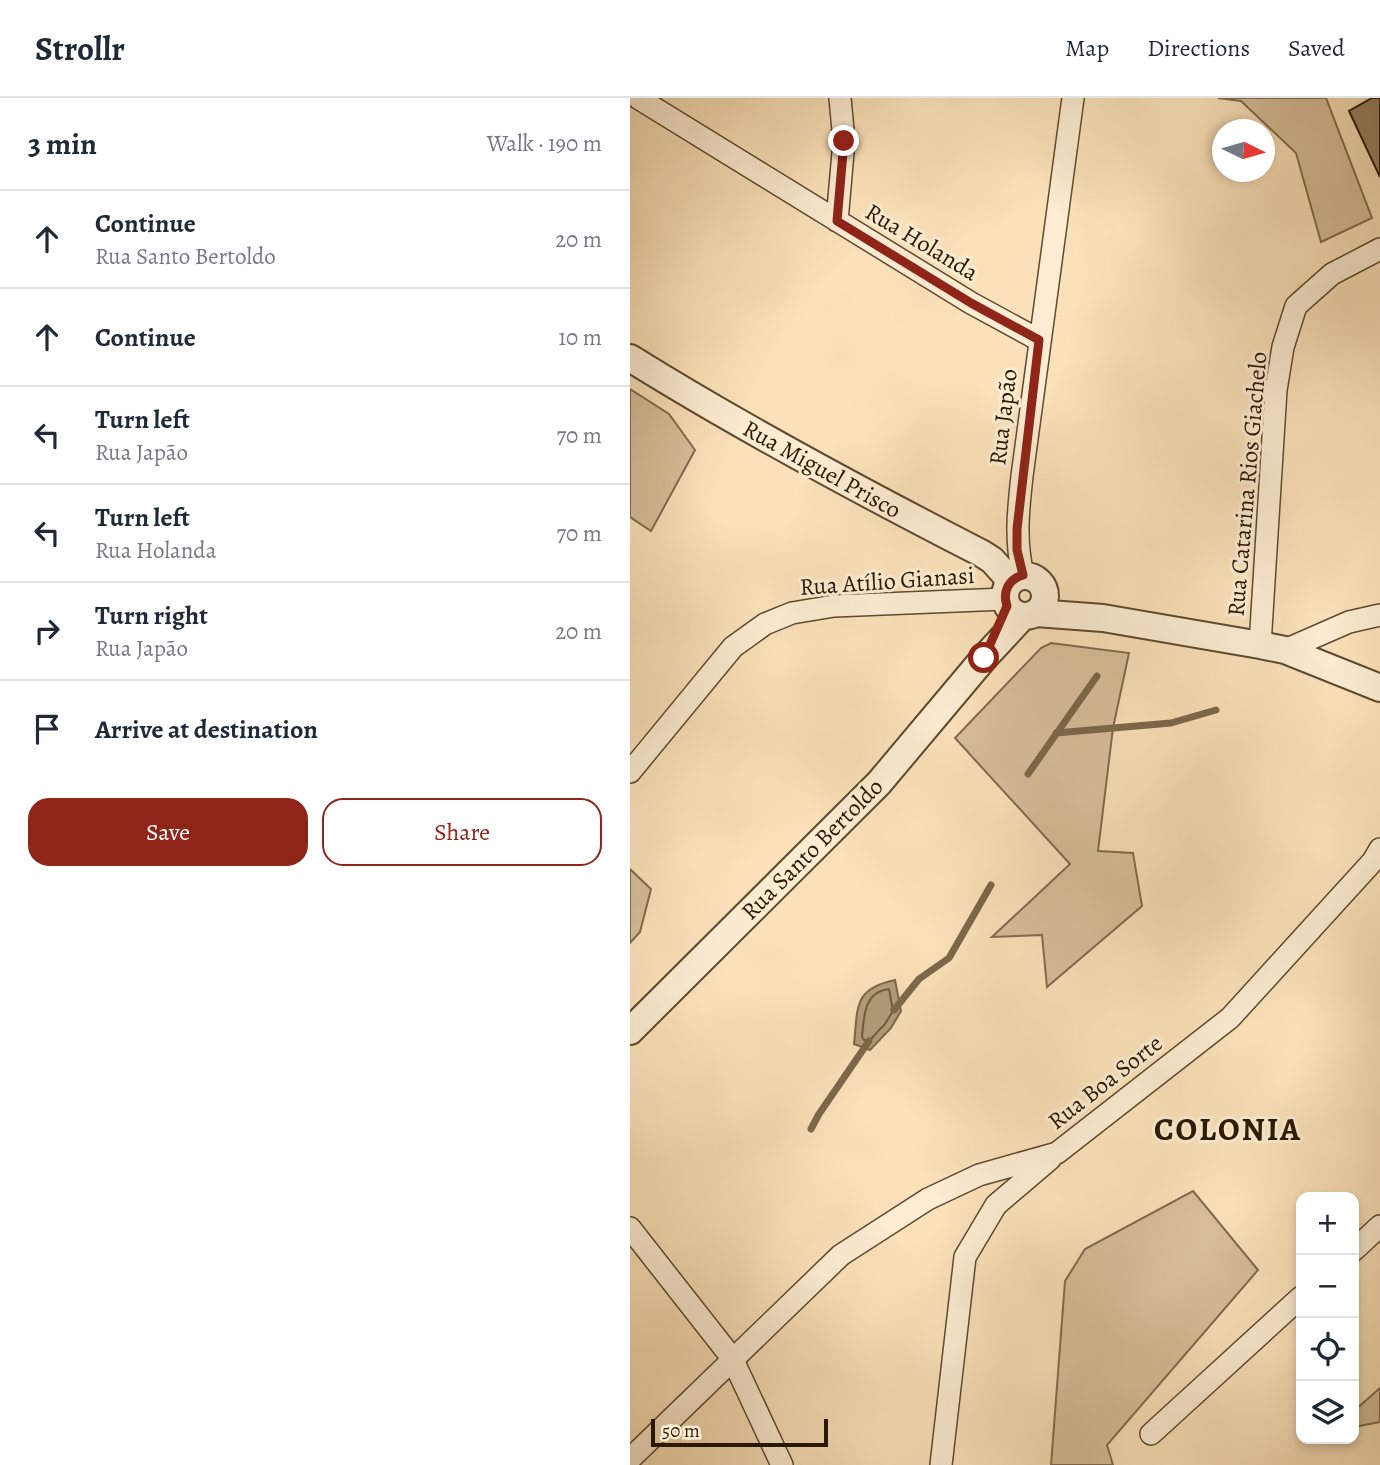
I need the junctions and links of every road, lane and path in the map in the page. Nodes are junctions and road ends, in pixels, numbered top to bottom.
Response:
1 (638, 98) edge
2 (840, 98) edge
3 (1073, 98) edge
4 (837, 221) junction
5 (1380, 249) edge
6 (1039, 340) junction
7 (630, 358) edge
8 (1022, 597) junction
9 (1380, 615) edge
10 (1272, 647) junction
11 (1380, 688) edge
12 (630, 772) edge
13 (1380, 849) edge
14 (630, 1031) edge
15 (1057, 1153) junction
16 (1380, 1226) edge
17 (630, 1228) edge
18 (1359, 1245) edge
19 (1296, 1302) edge
20 (732, 1358) junction
21 (1151, 1434) dead end
22 (630, 1459) edge
23 (782, 1465) edge
24 (941, 1465) edge

1 - 4 street, Rua Holanda
2 - 4 street
3 - 6 street, Rua Japão
4 - 6 street, Rua Holanda
5 - 10 street, Rua Catarina Rios Giachelo
6 - 8 street, Rua Japão
7 - 8 street, Rua Miguel Prisco
8 - 10 street, Rua Miguel Prisco
8 - 12 street, Rua Atílio Gianasi
8 - 14 street, Rua Santo Bertoldo
9 - 10 street
10 - 11 street, Rua Miguel Prisco
13 - 15 street, Rua Boa Sorte
15 - 20 street, Rua Boa Sorte
15 - 24 street
16 - 18 street
17 - 20 street
19 - 21 street
20 - 22 street, Rua Boa Sorte
20 - 23 street

